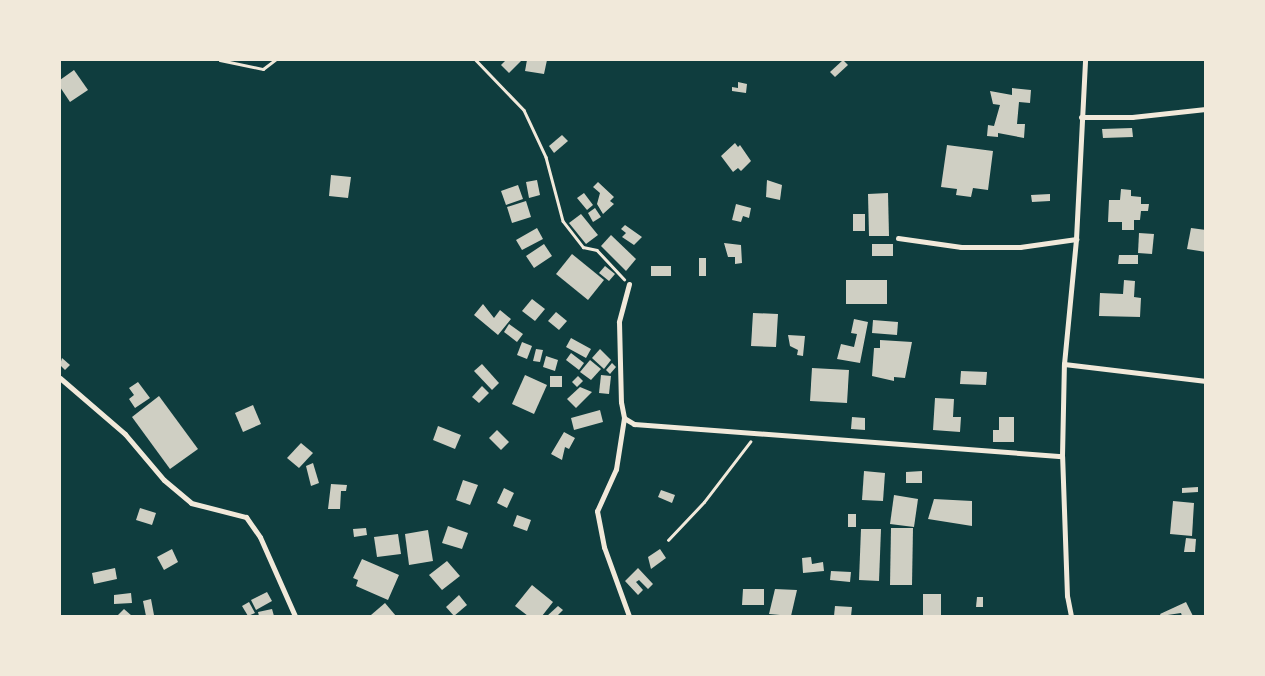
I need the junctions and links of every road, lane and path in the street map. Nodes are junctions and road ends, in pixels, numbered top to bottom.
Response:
1 (220, 60) edge
2 (275, 60) edge
3 (476, 60) edge
4 (1085, 60) edge
5 (1206, 109) edge
6 (1081, 117) junction
7 (898, 238) dead end
8 (1076, 239) junction
9 (629, 284) joint
10 (1064, 364) junction
11 (60, 378) edge
12 (1206, 381) edge
13 (624, 418) junction
14 (759, 432) junction
15 (1062, 456) junction
16 (668, 540) dead end
17 (295, 617) edge
18 (629, 617) edge
19 (1071, 617) edge

1 - 2 path
3 - 9 path
4 - 6 street
5 - 6 street
6 - 8 street
7 - 8 street
8 - 10 street
9 - 13 street
10 - 12 street
10 - 15 street
11 - 17 street
13 - 14 street
13 - 18 street
14 - 15 street
14 - 16 path
15 - 19 street

